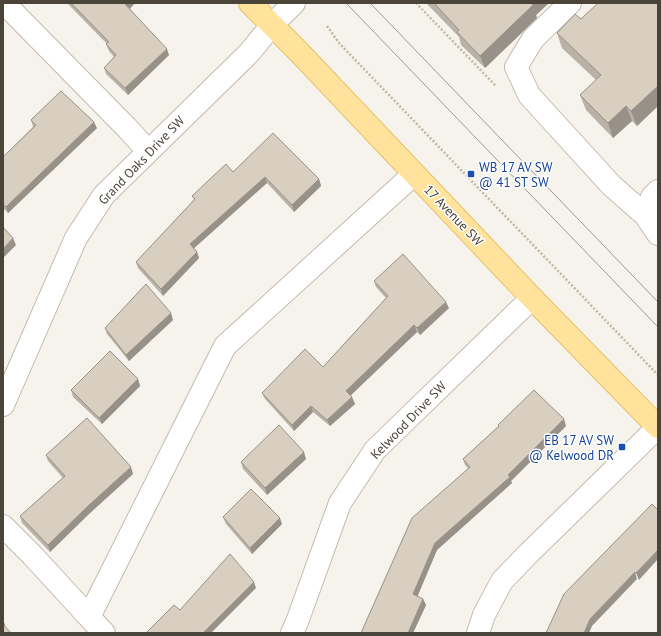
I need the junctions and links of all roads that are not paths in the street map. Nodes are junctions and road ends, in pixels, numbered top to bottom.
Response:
1 (250, 3) edge
2 (294, 3) edge
3 (570, 3) edge
4 (6, 10) edge
5 (272, 25) junction
6 (148, 151) junction
7 (414, 174) junction
8 (658, 191) edge
9 (645, 215) junction
10 (658, 234) edge
11 (532, 298) junction
12 (3, 405) edge
13 (658, 427) edge
14 (3, 526) edge
15 (89, 617) junction
16 (104, 633) edge
17 (292, 633) edge
18 (478, 633) edge

1 - 5 main road, 17 Avenue SW
2 - 5 street, Grand Oaks Drive SW
3 - 9 street
4 - 6 street
5 - 6 street, Grand Oaks Drive SW
5 - 7 main road, 17 Avenue SW
6 - 12 street, Grand Oaks Drive SW
7 - 11 main road, 17 Avenue SW
7 - 15 street
8 - 9 street
9 - 10 street
11 - 13 main road, 17 Avenue SW
11 - 17 street, Kelwood Drive SW
13 - 18 street
14 - 15 street
15 - 16 street

